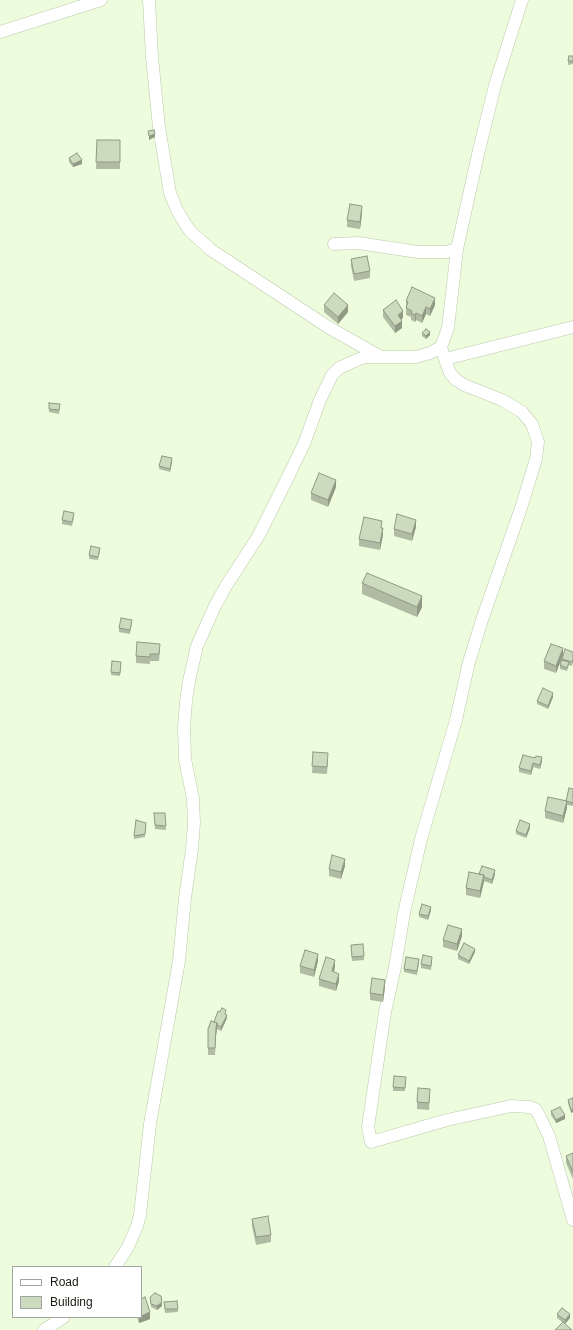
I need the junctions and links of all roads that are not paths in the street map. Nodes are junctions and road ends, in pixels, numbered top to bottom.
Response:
1 (101, 0) edge
2 (149, 0) edge
3 (522, 0) edge
4 (0, 32) edge
5 (334, 244) dead end
6 (457, 249) junction
7 (573, 327) edge
8 (441, 347) junction
9 (380, 357) junction
10 (444, 359) junction
11 (573, 1220) edge
12 (116, 1266) edge
13 (62, 1318) edge
14 (44, 1330) edge

1 - 4 street
2 - 9 street
3 - 6 street
5 - 6 street
6 - 8 street
7 - 10 street
8 - 9 street
8 - 10 street
9 - 12 street
10 - 11 street
13 - 14 street

